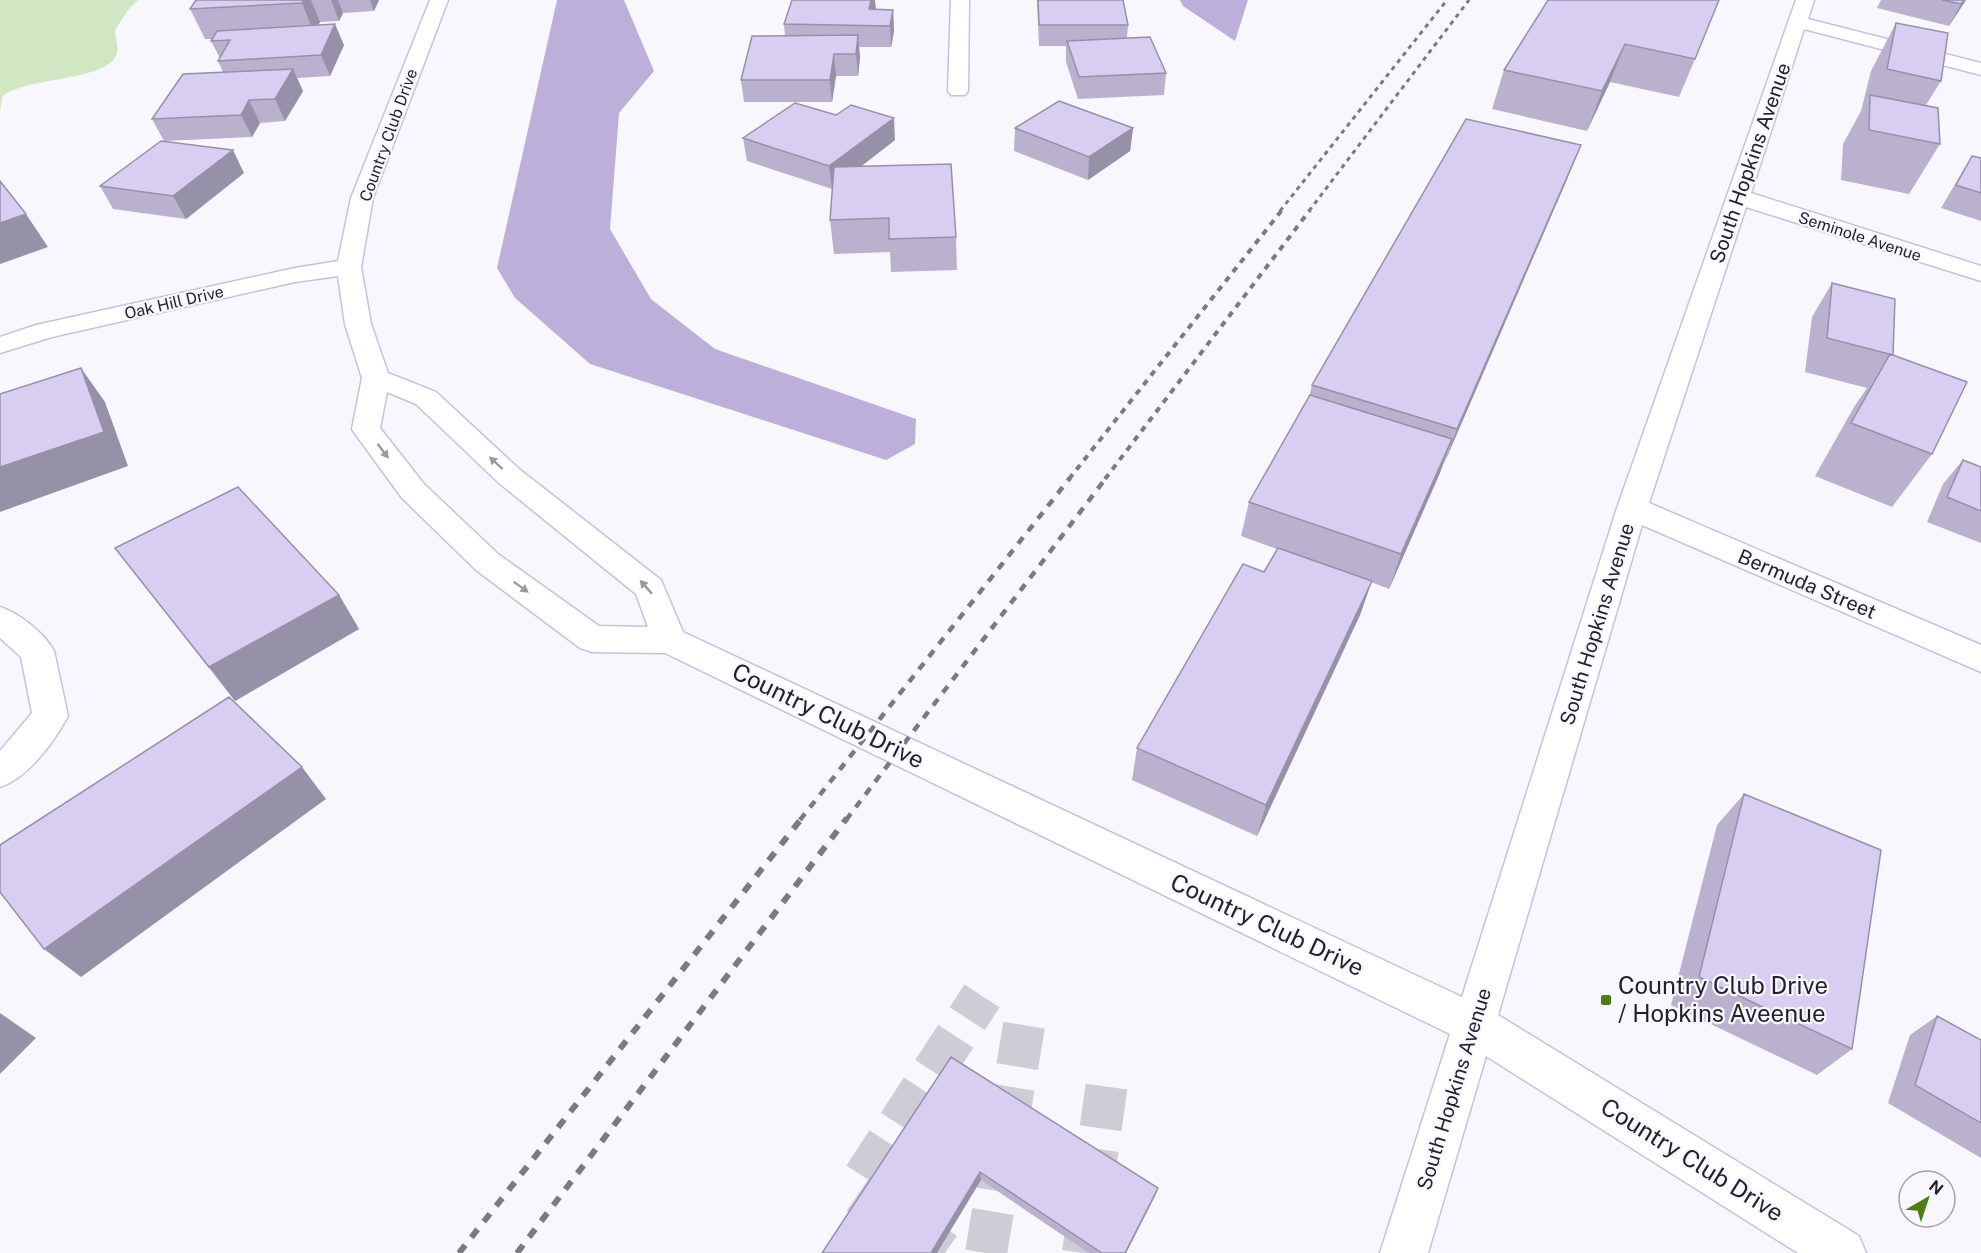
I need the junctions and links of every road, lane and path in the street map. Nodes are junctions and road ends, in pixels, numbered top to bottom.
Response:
1 (439, 0) edge
2 (960, 0) edge
3 (1801, 11) edge
4 (1981, 69) edge
5 (958, 92) dead end
6 (1739, 197) junction
7 (349, 267) junction
8 (1981, 274) edge
9 (0, 345) edge
10 (376, 378) junction
11 (1632, 508) junction
12 (0, 619) edge
13 (669, 640) junction
14 (1981, 659) edge
15 (0, 772) edge
16 (1474, 1024) junction
17 (1404, 1253) edge
18 (1842, 1253) edge

1 - 7 street, Country Club Drive
2 - 5 street
3 - 4 street
3 - 6 street, South Hopkins Avenue
6 - 8 street, Seminole Avenue
6 - 11 street, South Hopkins Avenue
7 - 9 street, Oak Hill Drive
7 - 10 street, Country Club Drive
13 -> 10 street
10 -> 13 street, Country Club Drive
11 - 14 street, Bermuda Street
11 - 16 street, South Hopkins Avenue
12 - 15 street
13 - 16 street, Country Club Drive
16 - 17 street, South Hopkins Avenue
16 - 18 street, Country Club Drive

